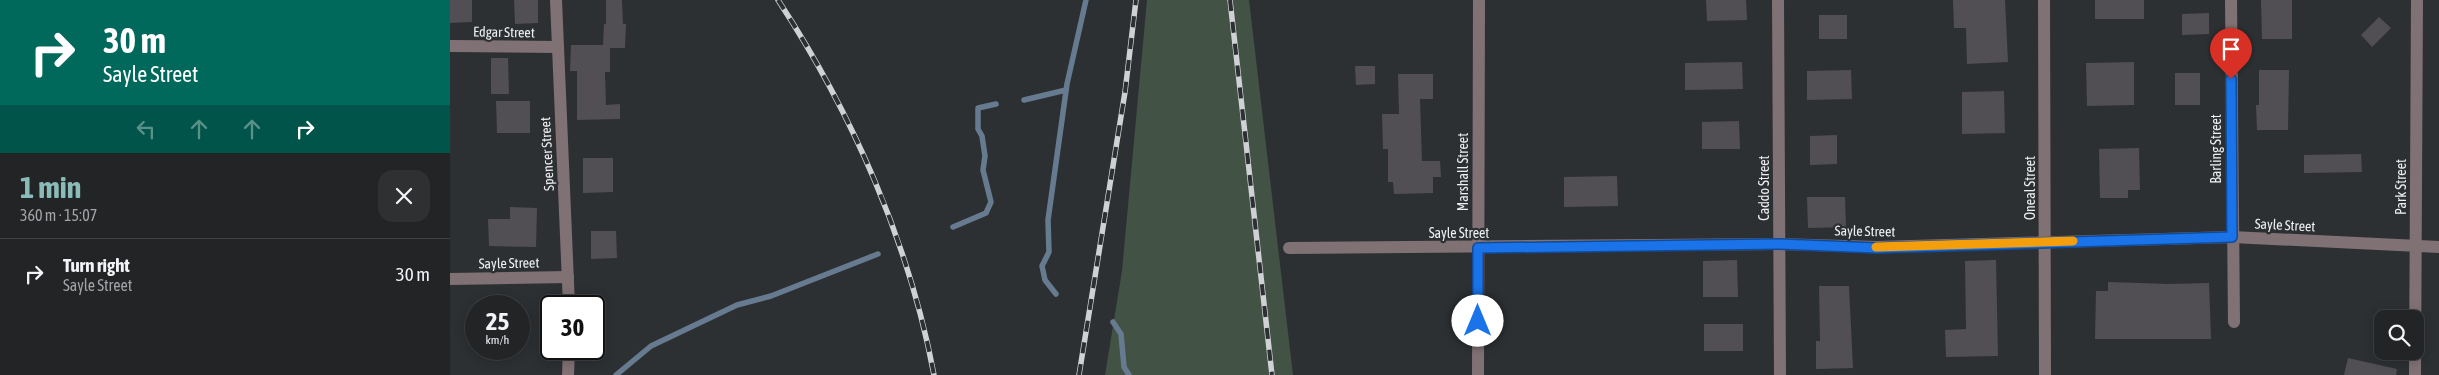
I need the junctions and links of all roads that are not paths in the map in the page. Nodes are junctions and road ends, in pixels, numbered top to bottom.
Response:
1 (556, 0) edge
2 (1479, 0) edge
3 (1778, 0) edge
4 (2044, 0) edge
5 (2231, 0) edge
6 (2417, 0) edge
7 (450, 46) edge
8 (557, 47) junction
9 (2232, 237) junction
10 (2045, 242) junction
11 (1779, 244) junction
12 (2415, 247) junction
13 (2439, 247) edge
14 (1289, 248) dead end
15 (1478, 248) junction
16 (568, 277) junction
17 (450, 279) edge
18 (569, 295) edge
19 (2234, 322) dead end
20 (568, 360) edge
21 (568, 375) edge
22 (1478, 375) edge
23 (1780, 375) edge
24 (2045, 375) edge
25 (2415, 375) edge

1 - 8 street, Spencer Street
2 - 15 street, Marshall Street
3 - 11 street, Caddo Street
4 - 10 street, Oneal Street
5 - 9 street, Barling Street
6 - 12 street, Park Street
7 - 8 street, Edgar Street
8 - 16 street, Spencer Street
9 - 10 street, Sayle Street
9 - 12 street, Sayle Street
9 - 19 street, Barling Street
10 - 11 street, Sayle Street
10 - 24 street, Oneal Street
11 - 15 street, Sayle Street
11 - 23 street, Caddo Street
12 - 13 street, Sayle Street
12 - 25 street, Park Street
14 - 15 street, Sayle Street
15 - 22 street, Marshall Street
16 - 17 street, Sayle Street
16 - 18 street, Spencer Street
20 - 21 street

